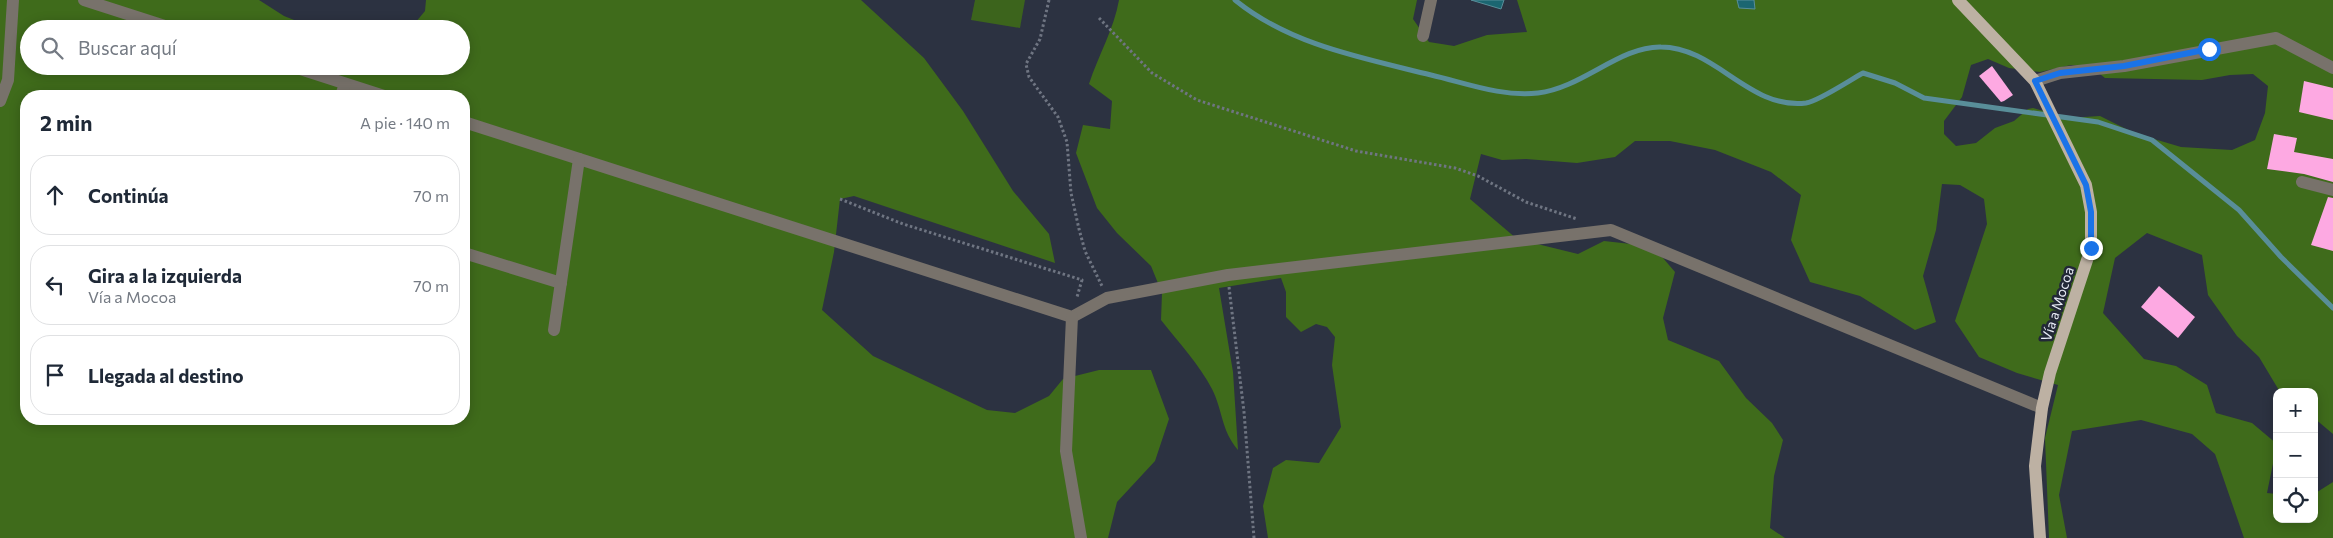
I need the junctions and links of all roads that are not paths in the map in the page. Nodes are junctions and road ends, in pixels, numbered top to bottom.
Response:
1 (13, 0) edge
2 (84, 0) edge
3 (1431, 0) edge
4 (1958, 0) edge
5 (146, 20) edge
6 (1423, 36) dead end
7 (6, 42) edge
8 (2333, 68) edge
9 (318, 75) edge
10 (2035, 81) junction
11 (345, 84) junction
12 (343, 90) edge
13 (364, 90) edge
14 (0, 101) edge
15 (470, 124) edge
16 (579, 159) junction
17 (2302, 182) dead end
18 (2333, 190) edge
19 (470, 254) edge
20 (561, 283) junction
21 (1072, 317) junction
22 (554, 330) dead end
23 (2042, 408) junction
24 (1081, 538) edge
25 (2040, 538) edge

1 - 7 street
2 - 5 street
3 - 6 street
4 - 10 main road, Vía a Mocoa
7 - 14 street
8 - 10 street
9 - 11 street
10 - 23 main road, Vía a Mocoa
11 - 12 street
11 - 13 street
15 - 16 street
16 - 20 street
16 - 21 street
17 - 18 street
19 - 20 street
20 - 22 street
21 - 23 street
21 - 24 street
23 - 25 main road, Vía a Mocoa

